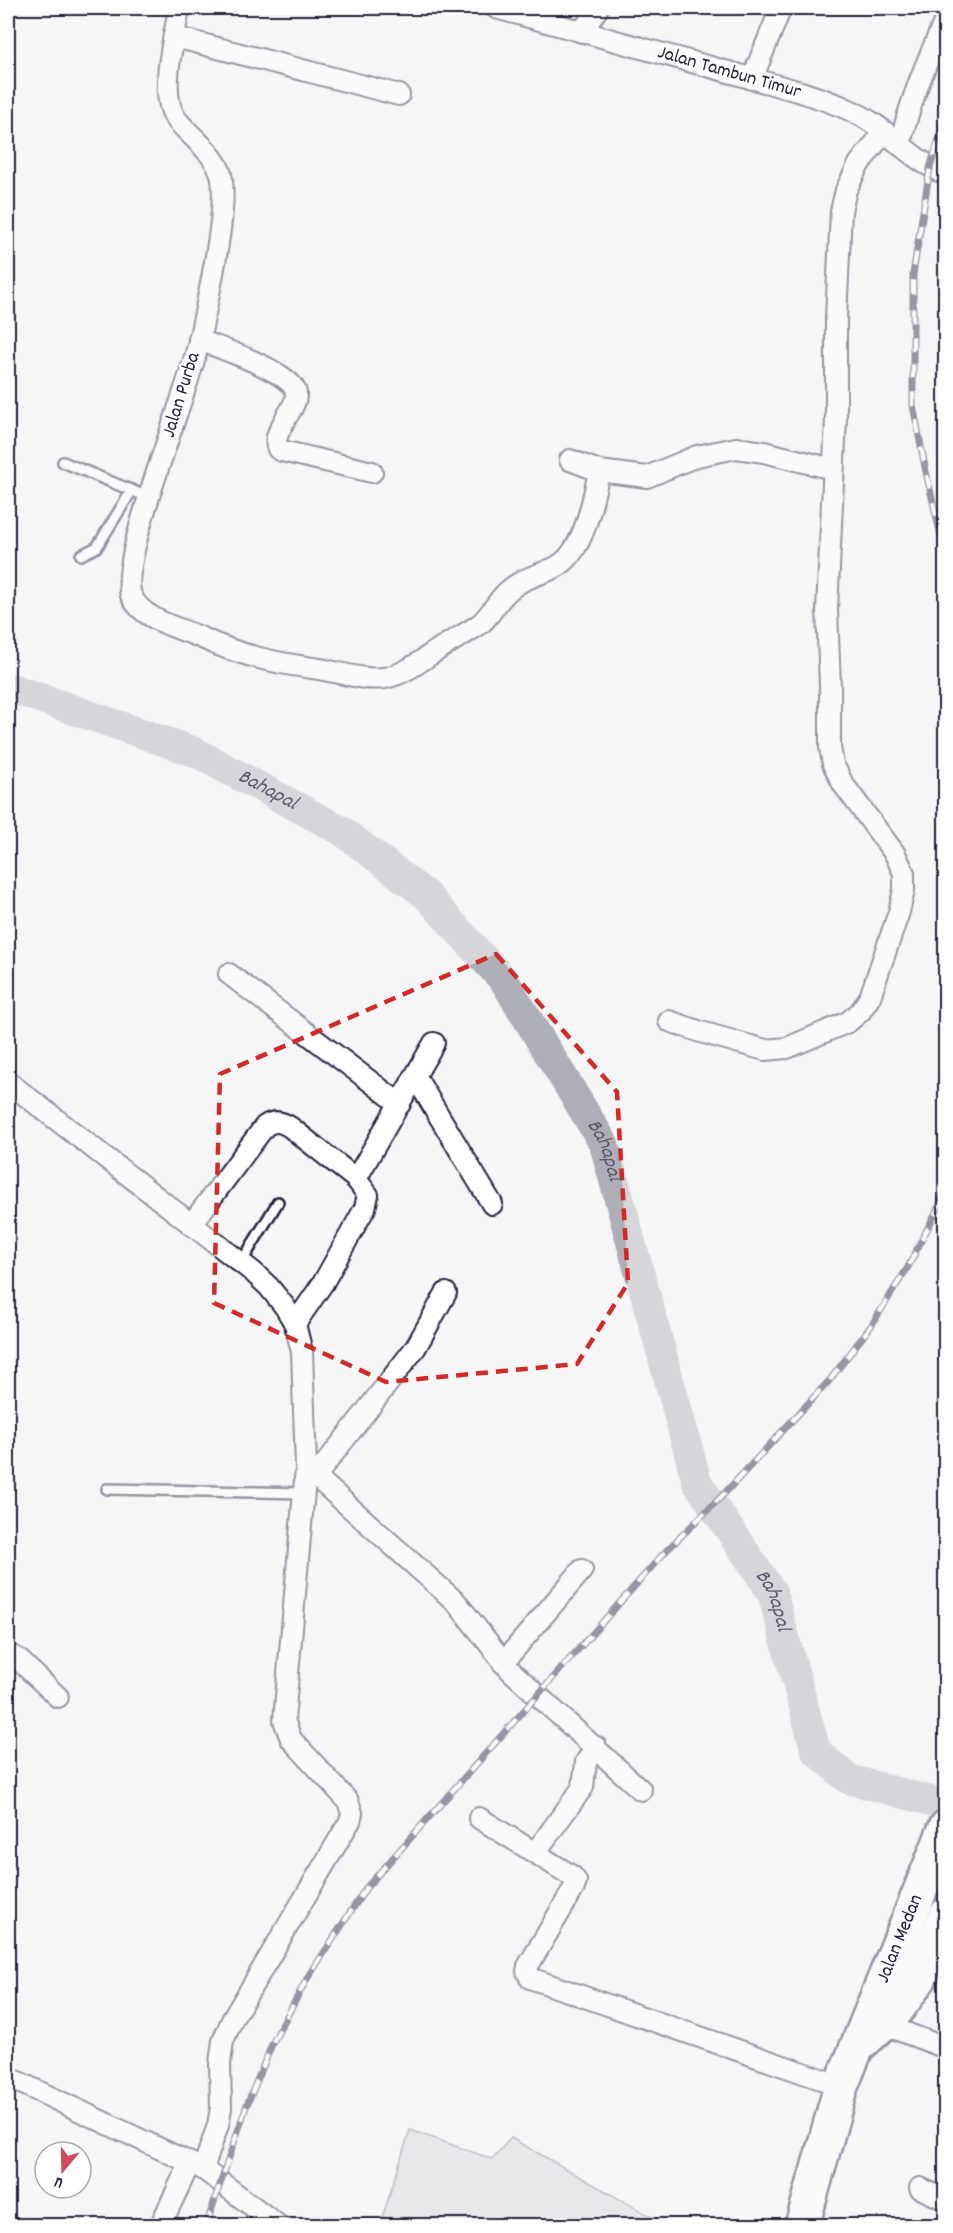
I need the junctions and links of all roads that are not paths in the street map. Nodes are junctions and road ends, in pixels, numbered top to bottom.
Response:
1 (179, 8) edge
2 (496, 8) edge
3 (598, 8) edge
4 (781, 8) edge
5 (945, 18) edge
6 (582, 32) junction
7 (175, 37) junction
8 (752, 79) junction
9 (399, 95) dead end
10 (884, 132) junction
11 (900, 145) junction
12 (945, 147) edge
13 (942, 172) edge
14 (199, 340) junction
15 (570, 460) dead end
16 (63, 462) dead end
17 (833, 469) junction
18 (599, 471) junction
19 (372, 472) dead end
20 (132, 490) junction
21 (150, 498) junction
22 (81, 555) dead end
23 (229, 974) dead end
24 (669, 1021) dead end
25 (434, 1043) dead end
26 (415, 1076) junction
27 (8, 1082) edge
28 (399, 1104) junction
29 (356, 1179) junction
30 (278, 1202) dead end
31 (492, 1204) dead end
32 (191, 1225) junction
33 (241, 1263) junction
34 (446, 1293) dead end
35 (295, 1324) junction
36 (311, 1472) junction
37 (107, 1489) dead end
38 (303, 1493) junction
39 (582, 1570) dead end
40 (8, 1654) edge
41 (503, 1663) junction
42 (58, 1697) dead end
43 (596, 1747) junction
44 (642, 1790) dead end
45 (478, 1818) dead end
46 (942, 1835) edge
47 (535, 1853) junction
48 (945, 1915) edge
49 (882, 2024) junction
50 (945, 2048) edge
51 (855, 2049) junction
52 (8, 2077) edge
53 (841, 2086) junction
54 (196, 2166) junction
55 (920, 2188) dead end
56 (945, 2200) edge
57 (160, 2226) edge
58 (279, 2226) edge
59 (802, 2226) edge

1 - 7 street, Jalan Purba
2 - 6 street, Jalan Tambun Timur
3 - 6 street
4 - 8 street
5 - 11 street
6 - 8 street, Jalan Tambun Timur
7 - 9 street
7 - 14 street, Jalan Purba
8 - 10 street, Jalan Tambun Timur
10 - 11 street, Jalan Tambun Timur
10 - 17 street
11 - 13 street, Jalan Tambun Timur
12 - 13 street
14 - 19 street
14 - 21 street, Jalan Purba
15 - 18 street
16 - 20 lane
17 - 18 street
17 - 24 street
18 - 21 street, Jalan Purba
20 - 21 lane
20 - 22 lane
23 - 28 street
25 - 26 street
26 - 28 street
26 - 31 street
27 - 32 street
28 - 29 street
29 - 32 street
29 - 35 street
30 - 33 lane
32 - 33 street
33 - 35 street
34 - 36 street
35 - 36 street
36 - 38 street
36 - 41 street
37 - 38 lane
38 - 54 street
39 - 41 street
40 - 42 street
41 - 43 street
43 - 44 street
43 - 47 street
45 - 47 street
46 - 51 highway, Jalan Medan
47 - 53 street
48 - 49 highway
49 - 50 street
49 - 51 highway
51 - 53 highway, Jalan Medan
52 - 54 street
53 - 59 highway, Jalan Medan
54 - 57 street
54 - 58 street
55 - 56 street

